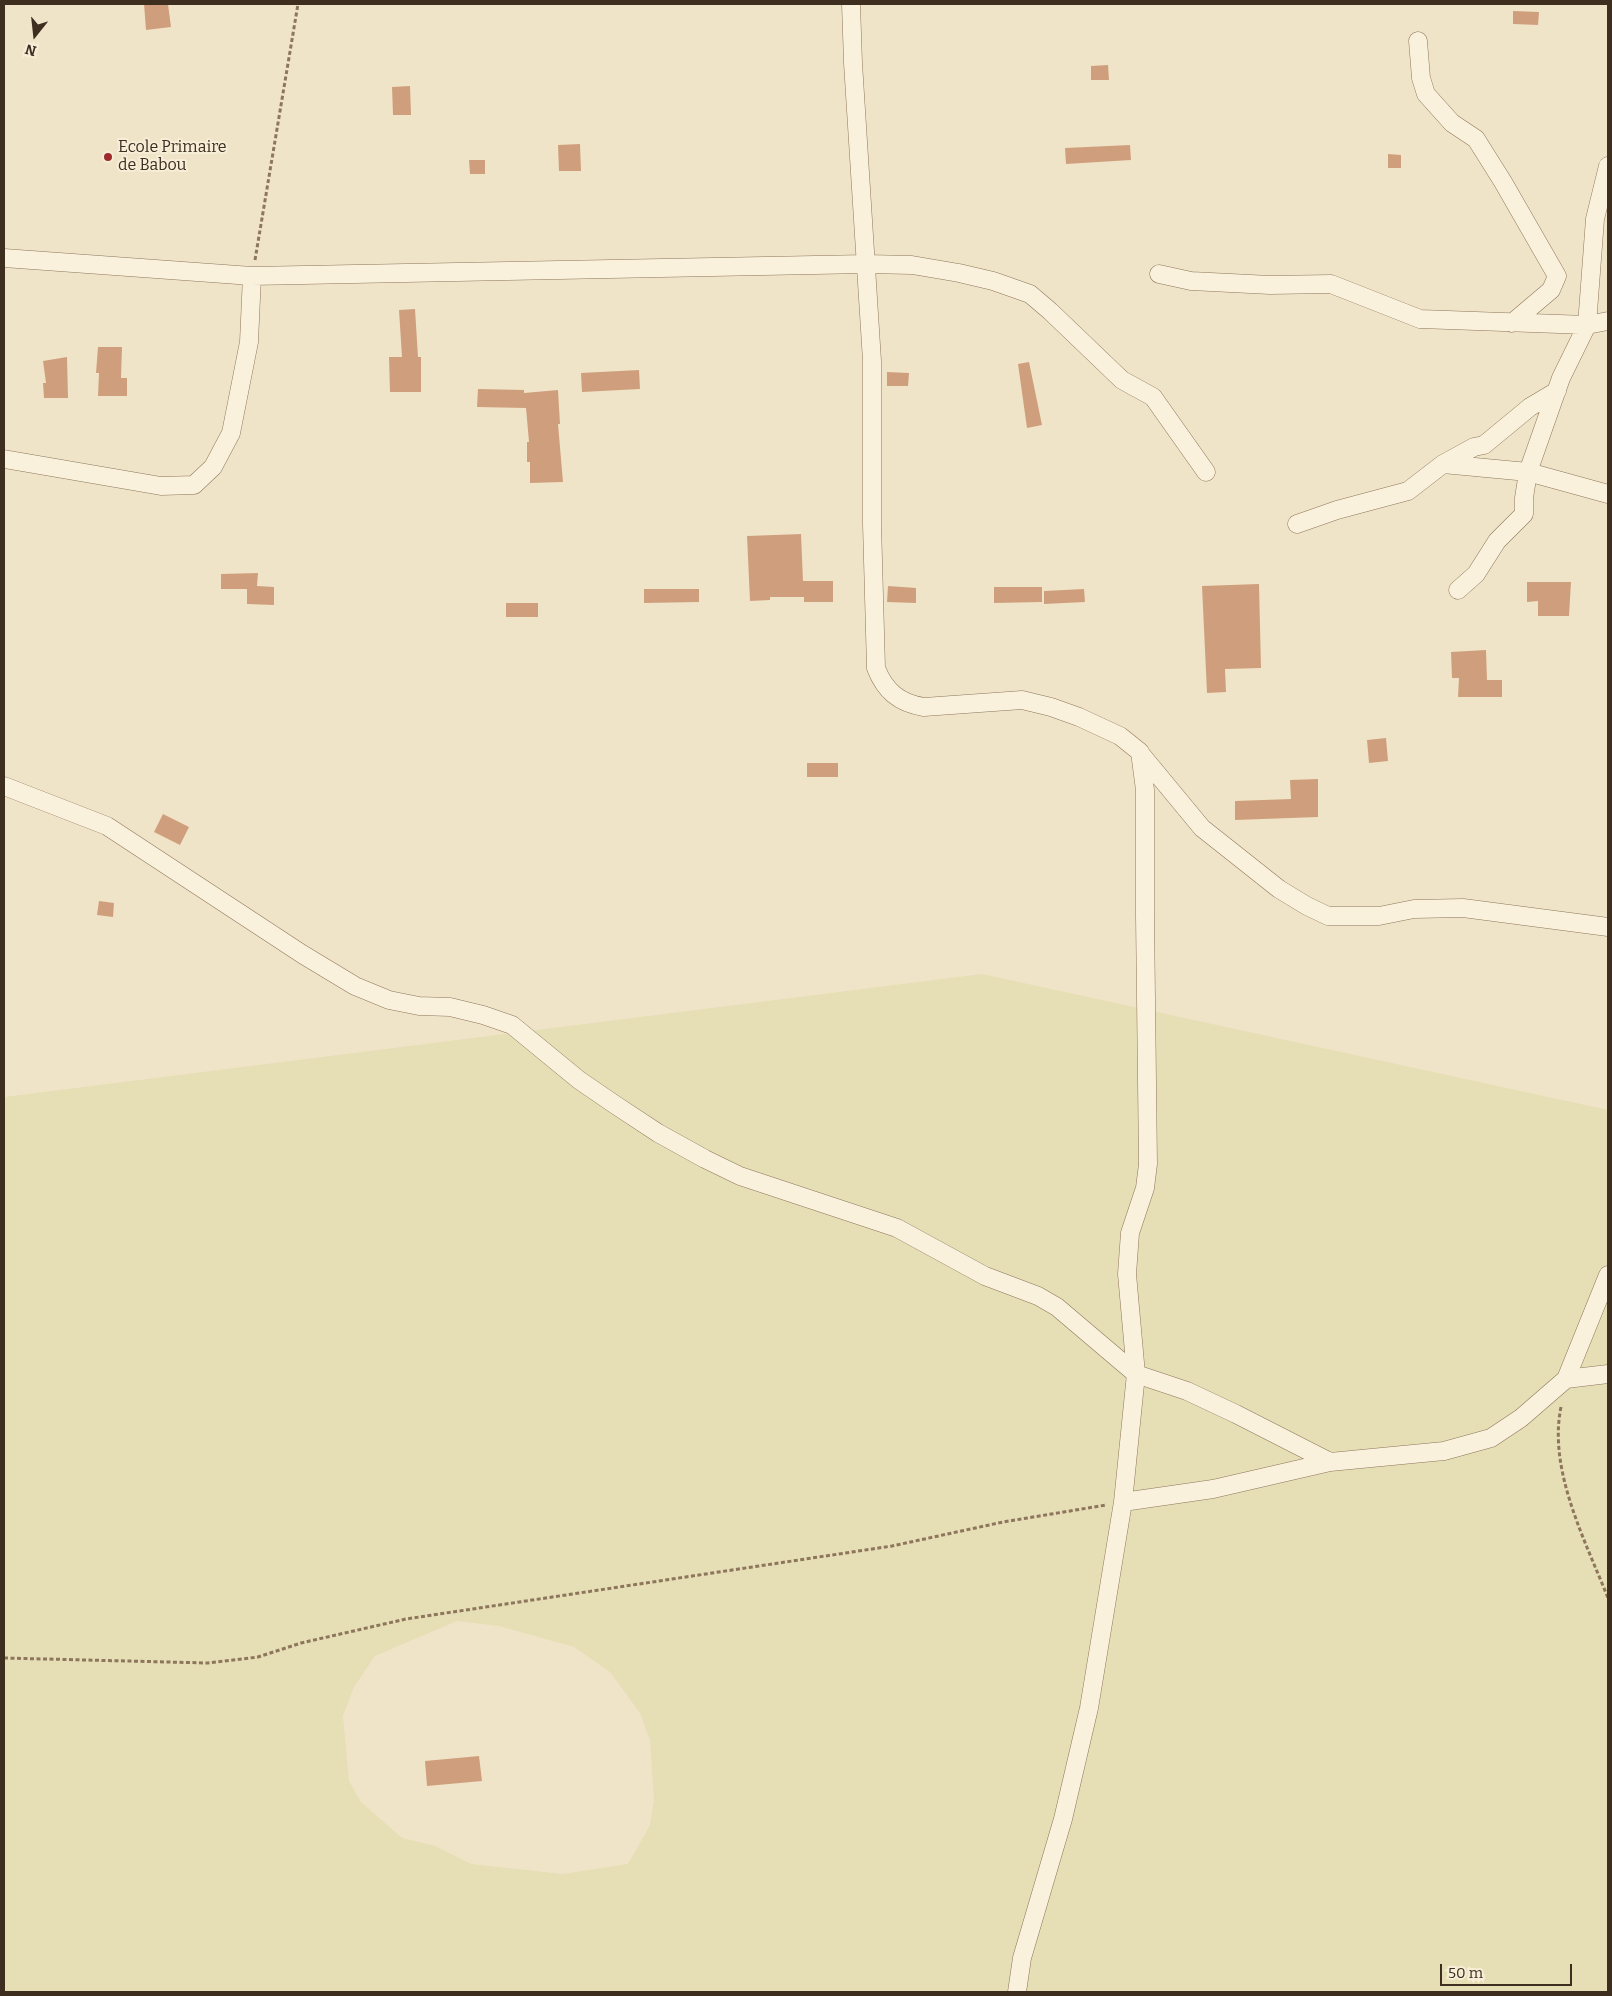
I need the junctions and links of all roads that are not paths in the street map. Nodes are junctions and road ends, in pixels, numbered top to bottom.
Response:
1 (851, 4) edge
2 (1418, 41) dead end
3 (1608, 166) edge
4 (4, 258) edge
5 (866, 264) junction
6 (1159, 274) dead end
7 (252, 276) junction
8 (1608, 320) edge
9 (1512, 323) junction
10 (1587, 325) junction
11 (1556, 391) junction
12 (4, 459) edge
13 (1443, 464) junction
14 (1206, 472) dead end
15 (1528, 472) junction
16 (1608, 494) edge
17 (1297, 524) dead end
18 (1458, 590) dead end
19 (1140, 752) junction
20 (4, 786) edge
21 (1608, 927) edge
22 (1608, 1275) edge
23 (1136, 1374) junction
24 (1608, 1374) edge
25 (1566, 1379) junction
26 (1330, 1462) junction
27 (1123, 1502) junction
28 (1017, 1992) edge

1 - 5 street
2 - 9 street
3 - 10 street
4 - 7 street
5 - 7 street
5 - 14 street
5 - 19 street
6 - 9 street
7 - 12 street
8 - 10 street
9 - 10 street
10 - 11 street
11 - 13 street
11 - 15 street
13 - 15 street
13 - 17 street
15 - 16 street
15 - 18 street
19 - 21 street
19 - 23 street
20 - 23 street
22 - 25 street
23 - 26 street
23 - 27 street
24 - 25 street
25 - 26 street
26 - 27 street
27 - 28 street

